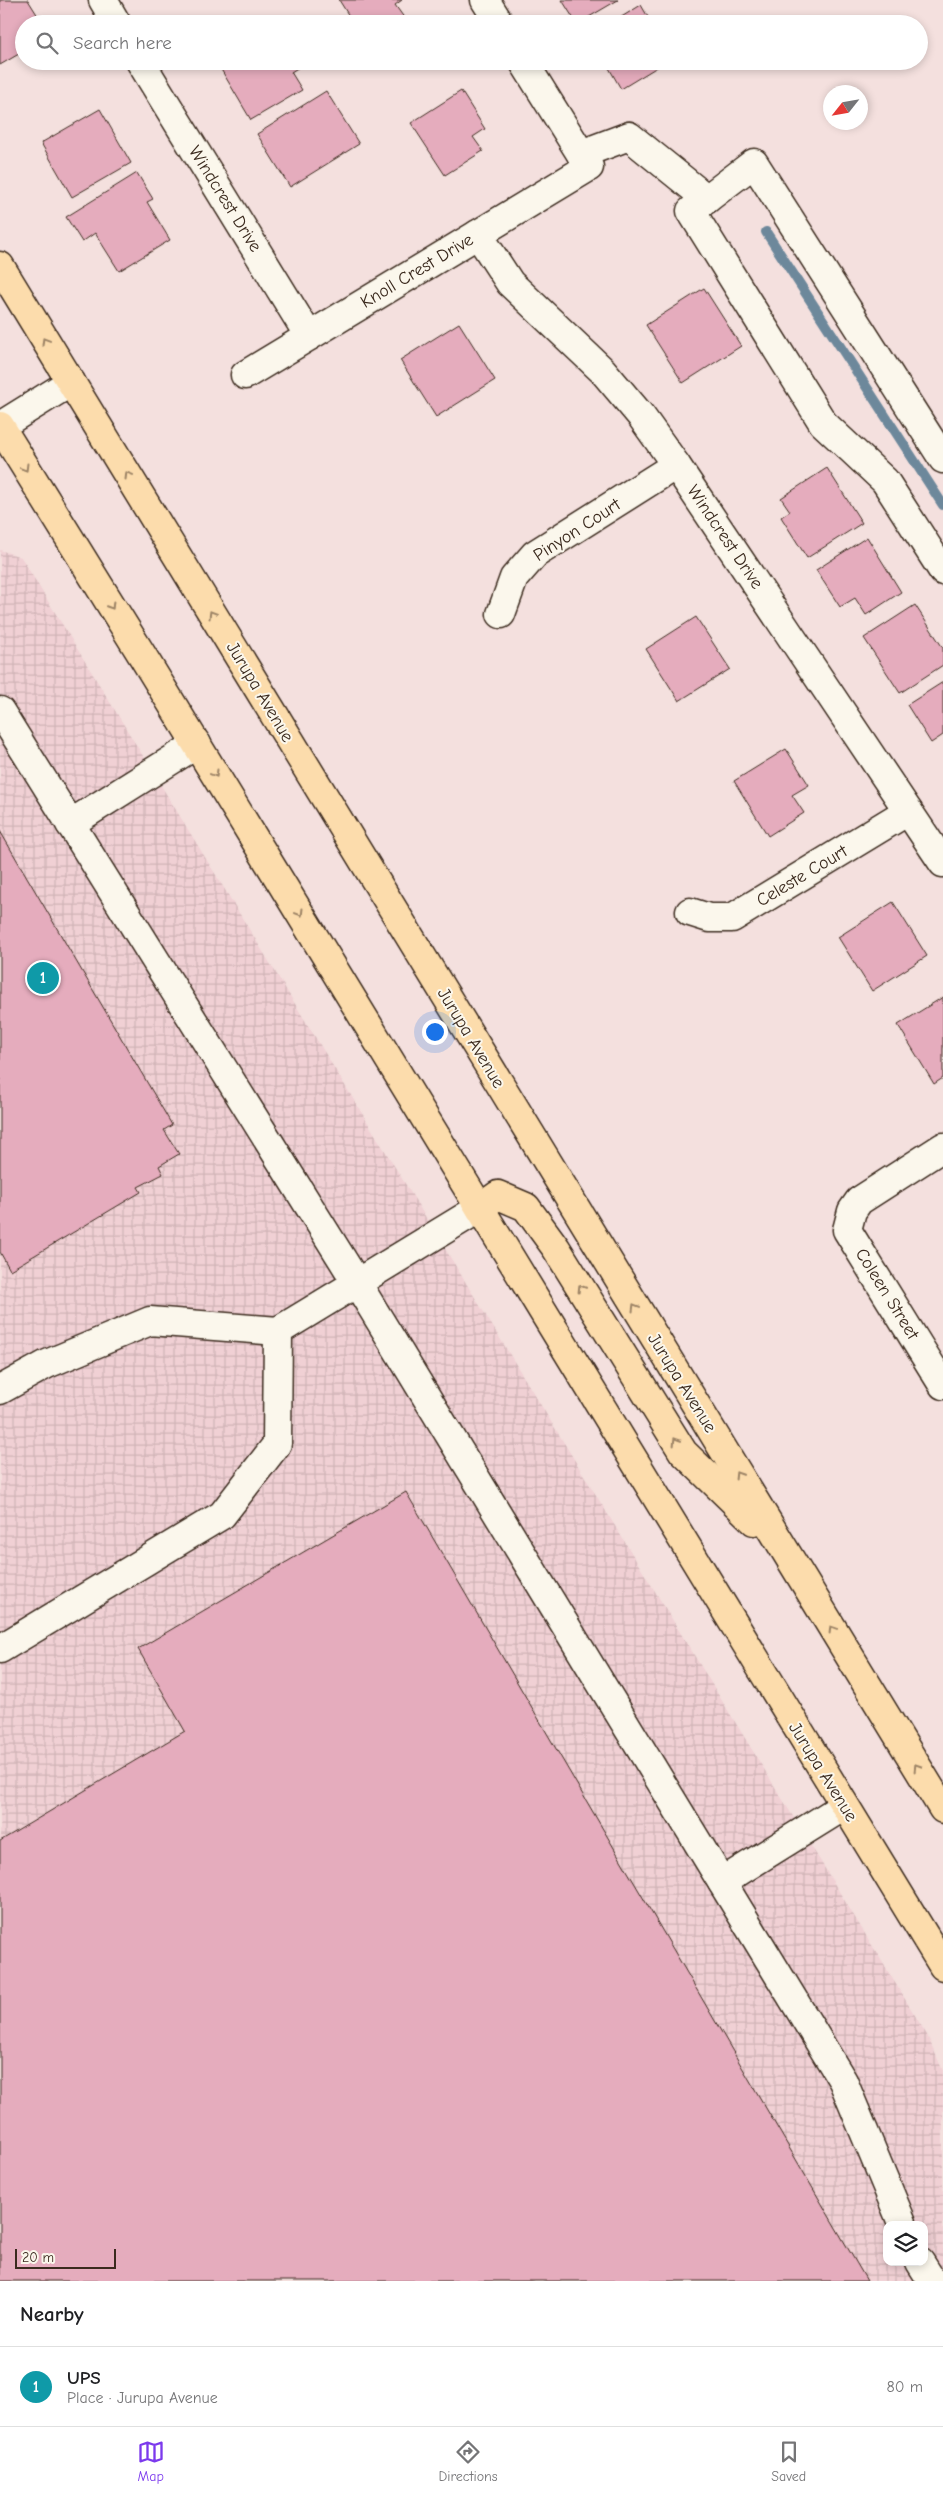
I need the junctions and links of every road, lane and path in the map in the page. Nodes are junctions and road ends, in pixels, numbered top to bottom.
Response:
1 (103, 0) edge
2 (485, 0) edge
3 (112, 15) edge
4 (494, 15) edge
5 (146, 70) edge
6 (529, 70) edge
7 (585, 160) junction
8 (707, 199) junction
9 (478, 234) junction
10 (0, 266) edge
11 (309, 336) junction
12 (245, 375) dead end
13 (71, 382) junction
14 (0, 426) edge
15 (943, 459) edge
16 (676, 465) junction
17 (943, 571) edge
18 (501, 614) dead end
19 (0, 711) edge
20 (197, 744) junction
21 (908, 811) junction
22 (70, 824) junction
23 (943, 863) edge
24 (690, 912) dead end
25 (943, 1148) edge
26 (480, 1208) junction
27 (357, 1282) junction
28 (278, 1331) junction
29 (943, 1385) edge
30 (0, 1390) edge
31 (784, 1550) junction
32 (0, 1649) edge
33 (844, 1806) junction
34 (943, 1809) edge
35 (722, 1882) junction
36 (943, 1966) edge
37 (901, 2221) edge
38 (923, 2266) edge
39 (932, 2281) edge

1 - 3 street
2 - 4 street
5 - 11 street, Windcrest Drive
6 - 7 street
7 - 8 street, Knoll Crest Drive
7 - 9 street, Knoll Crest Drive
8 - 15 street
8 - 17 street
9 - 11 street, Knoll Crest Drive
9 - 16 street, Windcrest Drive
13 -> 10 main road, Jurupa Avenue
11 - 12 street, Knoll Crest Drive
13 - 14 street
31 -> 13 main road, Jurupa Avenue
14 -> 20 main road, Jurupa Avenue
16 - 18 street, Pinyon Court
16 - 21 street, Windcrest Drive
19 - 22 street
20 - 22 street
20 -> 26 main road, Jurupa Avenue
21 - 23 street, Windcrest Drive
21 - 24 street, Celeste Court
22 - 27 street
25 - 29 street, Coleen Street
26 - 27 street
31 -> 26 main road
26 - 33 main road, Jurupa Avenue
27 - 28 street
27 - 35 street
28 - 30 street
28 - 32 street
34 -> 31 main road, Jurupa Avenue
33 - 35 street
33 - 36 main road, Jurupa Avenue
35 - 37 street
38 - 39 street

